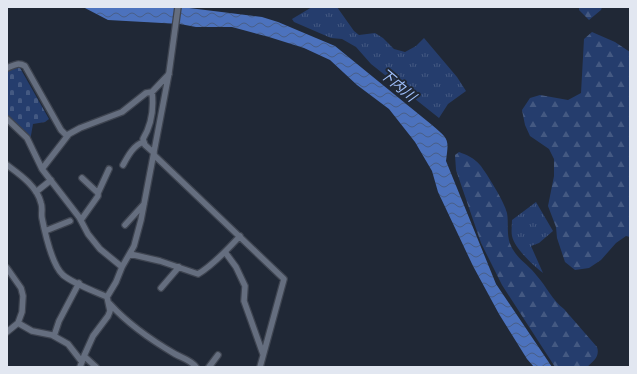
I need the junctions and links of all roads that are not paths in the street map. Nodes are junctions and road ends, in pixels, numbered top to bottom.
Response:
1 (178, 7) edge
2 (7, 68) edge
3 (169, 73) junction
4 (152, 92) junction
5 (7, 119) edge
6 (67, 136) junction
7 (143, 142) junction
8 (154, 154) junction
9 (7, 165) edge
10 (124, 165) dead end
11 (42, 169) junction
12 (109, 169) dead end
13 (82, 178) dead end
14 (51, 180) junction
15 (36, 192) junction
16 (98, 193) junction
17 (144, 204) junction
18 (81, 220) junction
19 (70, 221) dead end
20 (125, 225) dead end
21 (45, 231) junction
22 (240, 236) junction
23 (224, 252) junction
24 (130, 254) junction
25 (122, 267) junction
26 (179, 267) junction
27 (7, 268) edge
28 (79, 283) junction
29 (161, 288) dead end
30 (107, 297) junction
31 (110, 304) junction
32 (18, 323) junction
33 (7, 332) edge
34 (54, 336) junction
35 (263, 354) junction
36 (218, 355) dead end
37 (82, 361) edge
38 (96, 367) edge
39 (196, 367) edge
40 (209, 367) edge
41 (260, 367) edge

1 - 3 street
2 - 6 street
3 - 4 street
3 - 8 street
4 - 6 street
4 - 7 street
5 - 11 street
6 - 11 street
7 - 8 street
7 - 10 street
8 - 17 street
8 - 22 street
9 - 15 street
11 - 14 street
12 - 16 street
13 - 16 street
14 - 15 street
14 - 18 street
15 - 21 street
16 - 18 street
17 - 20 street
17 - 24 street
18 - 25 street
19 - 21 street
21 - 28 street
22 - 23 street
22 - 35 street
23 - 26 street
23 - 35 street
24 - 25 street
24 - 26 street
25 - 30 street
26 - 29 street
27 - 32 street
28 - 30 street
28 - 34 street
30 - 31 street
31 - 37 street
31 - 39 street
32 - 33 street
32 - 34 street
34 - 37 street
35 - 41 street
36 - 40 street
37 - 38 street

